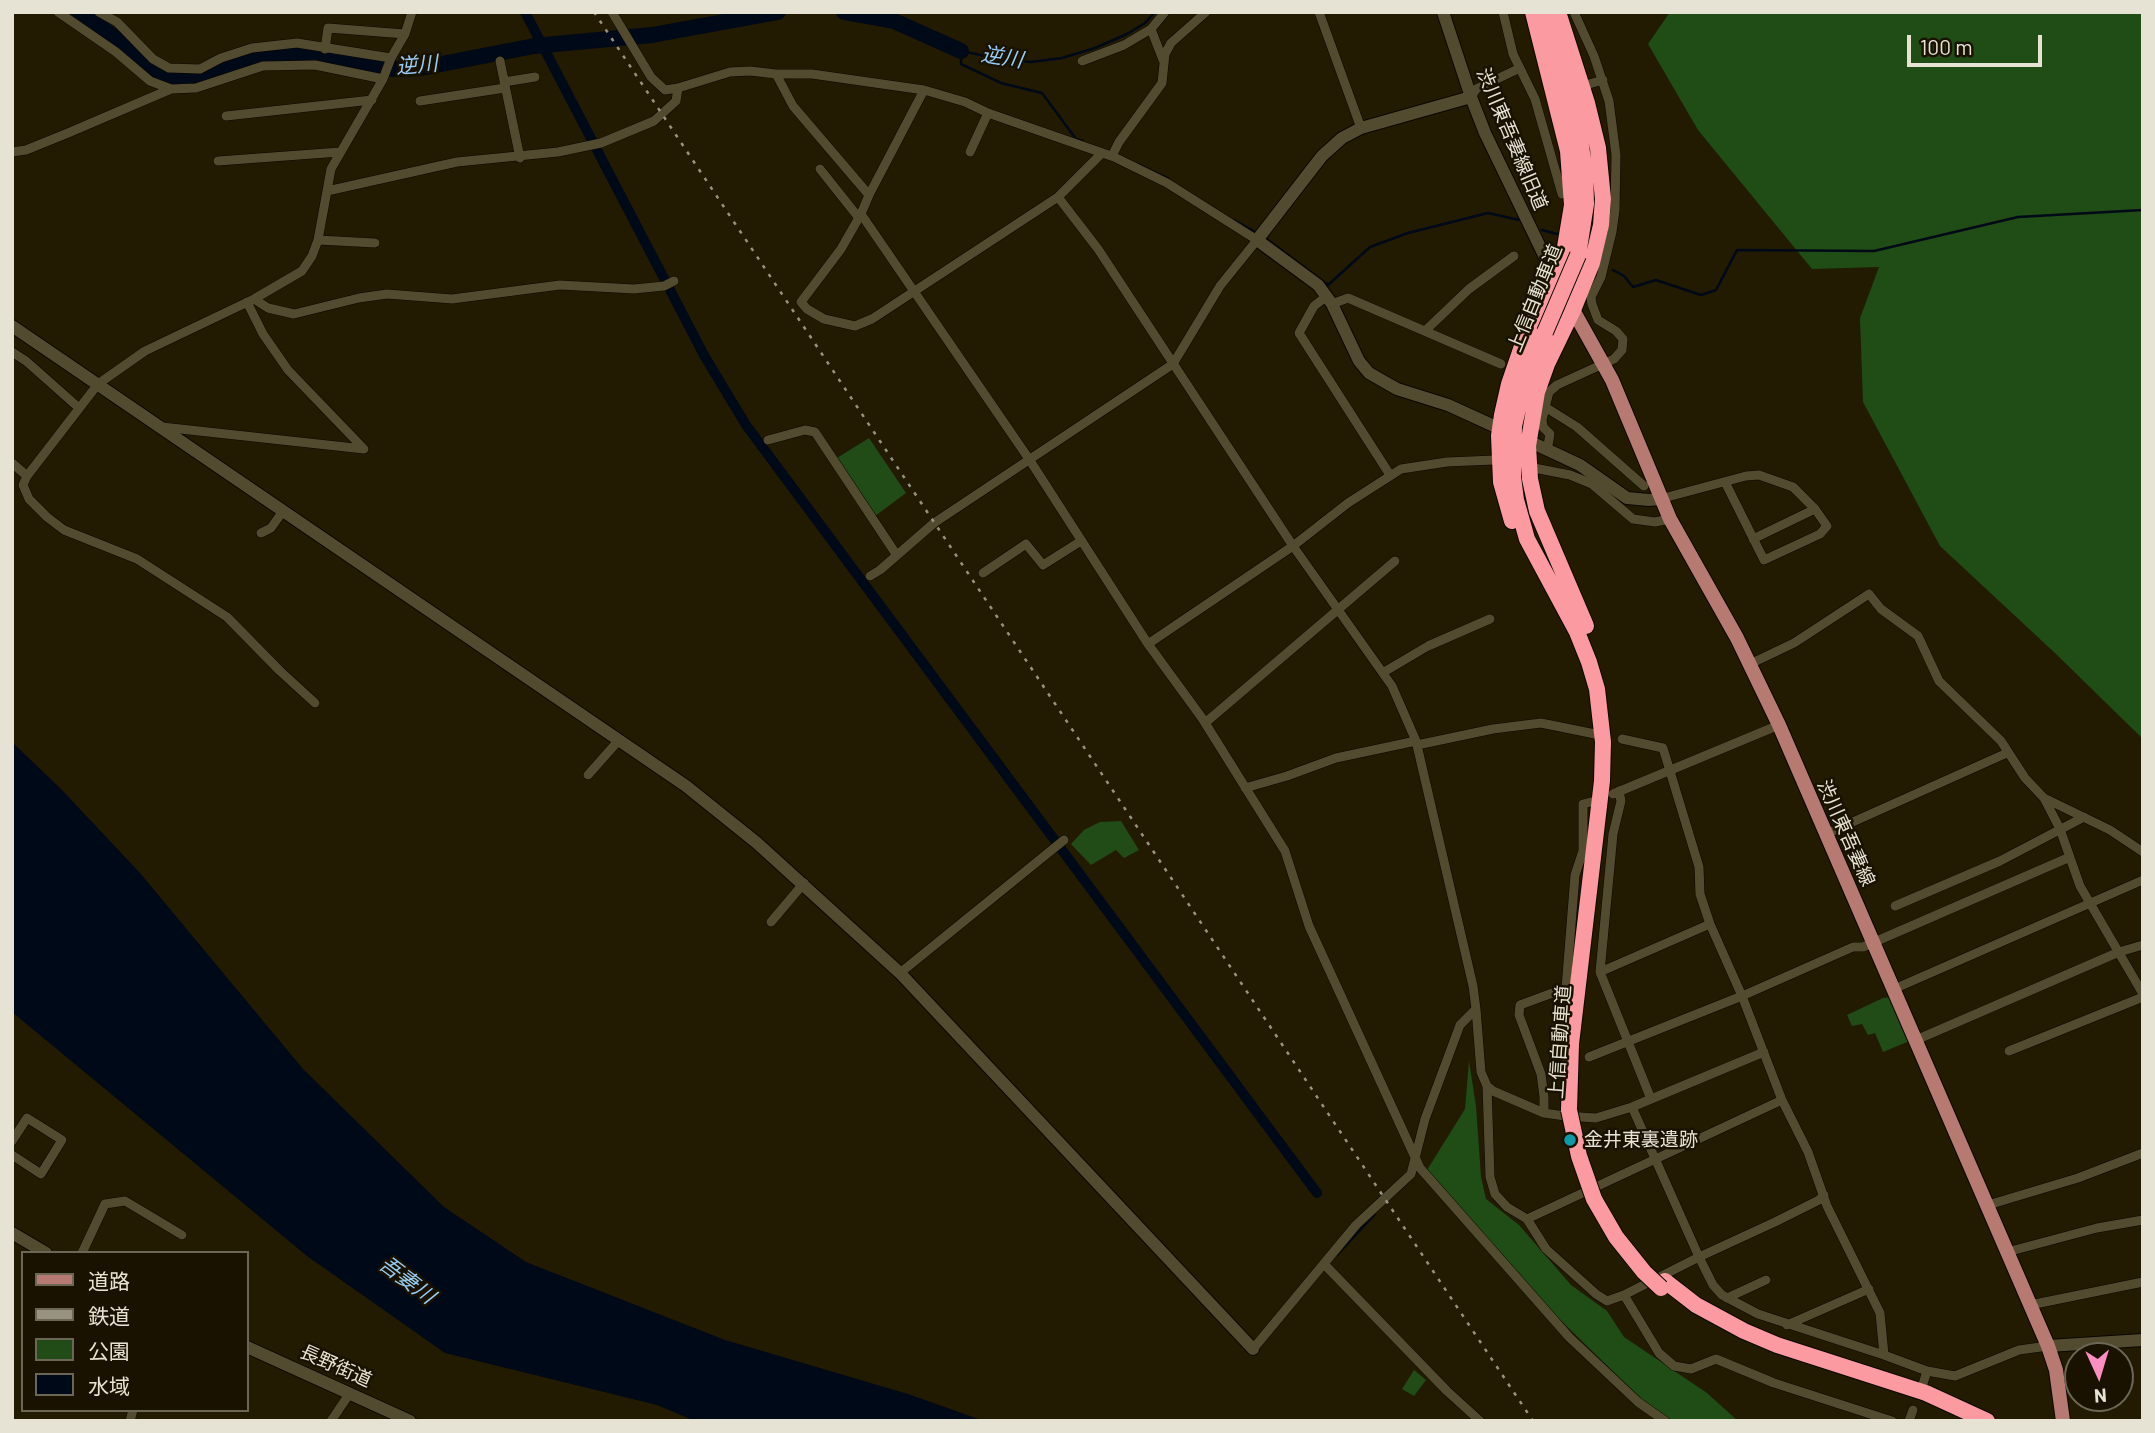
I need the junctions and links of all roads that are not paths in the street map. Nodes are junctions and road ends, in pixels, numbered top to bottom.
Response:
1 (58, 12) edge
2 (99, 12) edge
3 (412, 12) edge
4 (612, 12) edge
5 (1165, 12) edge
6 (1206, 12) edge
7 (1319, 12) edge
8 (1443, 12) edge
9 (1503, 12) edge
10 (1533, 12) edge
11 (1541, 12) edge
12 (1548, 12) edge
13 (1558, 12) edge
14 (1574, 12) edge
15 (1151, 29) junction
16 (405, 34) junction
17 (325, 49) junction
18 (391, 60) junction
19 (500, 61) dead end
20 (1082, 61) dead end
21 (1164, 62) junction
22 (1520, 68) junction
23 (776, 74) junction
24 (384, 76) junction
25 (535, 77) dead end
26 (1603, 80) junction
27 (1565, 82) junction
28 (1589, 84) dead end
29 (505, 85) junction
30 (678, 88) junction
31 (171, 89) junction
32 (924, 90) junction
33 (1549, 95) dead end
34 (1471, 97) junction
35 (1535, 99) junction
36 (372, 100) junction
37 (420, 102) dead end
38 (988, 113) junction
39 (226, 116) dead end
40 (1361, 128) junction
41 (12, 152) edge
42 (340, 152) junction
43 (970, 152) dead end
44 (1102, 153) junction
45 (1114, 153) junction
46 (520, 158) junction
47 (218, 161) dead end
48 (820, 169) dead end
49 (327, 191) junction
50 (1562, 194) dead end
51 (869, 195) junction
52 (1058, 197) junction
53 (860, 216) junction
54 (1260, 236) junction
55 (318, 240) junction
56 (375, 243) dead end
57 (1514, 256) dead end
58 (1555, 278) junction
59 (669, 283) dead end
60 (916, 291) junction
61 (251, 300) junction
62 (1330, 300) junction
63 (1573, 310) junction
64 (12, 326) edge
65 (1426, 330) junction
66 (12, 352) edge
67 (1173, 364) junction
68 (1501, 364) dead end
69 (1604, 364) junction
70 (98, 384) junction
71 (1545, 407) junction
72 (79, 408) junction
73 (158, 426) junction
74 (1494, 426) dead end
75 (768, 440) dead end
76 (1535, 444) dead end
77 (1547, 451) junction
78 (1028, 459) junction
79 (1494, 460) dead end
80 (12, 463) edge
81 (1534, 468) dead end
82 (1390, 475) junction
83 (27, 476) junction
84 (1725, 482) junction
85 (1644, 486) dead end
86 (1660, 499) junction
87 (1815, 509) junction
88 (283, 511) junction
89 (1670, 519) junction
90 (261, 533) dead end
91 (1753, 539) junction
92 (1081, 541) junction
93 (1293, 546) junction
94 (896, 554) junction
95 (1395, 561) dead end
96 (1043, 565) junction
97 (1033, 571) dead end
98 (983, 573) dead end
99 (870, 576) dead end
100 (1338, 610) junction
101 (1490, 619) dead end
102 (1581, 629) junction
103 (1148, 644) junction
104 (1750, 664) junction
105 (1384, 672) junction
106 (315, 703) dead end
107 (1205, 723) junction
108 (1779, 725) junction
109 (1600, 735) dead end
110 (1622, 739) dead end
111 (619, 740) junction
112 (1417, 743) junction
113 (2007, 753) junction
114 (1671, 769) junction
115 (588, 775) dead end
116 (1245, 788) junction
117 (2044, 798) junction
118 (1595, 801) dead end
119 (2084, 817) junction
120 (2060, 830) junction
121 (1826, 834) junction
122 (1065, 840) dead end
123 (2143, 852) edge
124 (2070, 857) junction
125 (2143, 880) edge
126 (804, 883) junction
127 (2090, 905) junction
128 (1895, 906) dead end
129 (771, 922) dead end
130 (1710, 924) junction
131 (1873, 942) junction
132 (2143, 945) edge
133 (2119, 952) junction
134 (1600, 972) junction
135 (900, 973) junction
136 (1894, 989) junction
137 (1742, 996) junction
138 (2143, 996) edge
139 (1476, 1009) junction
140 (1916, 1040) junction
141 (1628, 1041) junction
142 (2009, 1051) dead end
143 (1764, 1052) junction
144 (1589, 1057) dead end
145 (1487, 1086) junction
146 (1651, 1099) junction
147 (1782, 1100) junction
148 (1632, 1107) junction
149 (1544, 1113) junction
150 (12, 1141) edge
151 (2143, 1153) edge
152 (12, 1155) edge
153 (1416, 1160) junction
154 (1656, 1160) junction
155 (1824, 1195) junction
156 (1988, 1205) junction
157 (1527, 1219) junction
158 (2143, 1220) edge
159 (12, 1233) edge
160 (182, 1235) dead end
161 (43, 1251) edge
162 (83, 1251) edge
163 (2007, 1252) junction
164 (1699, 1257) junction
165 (1324, 1264) junction
166 (1766, 1280) dead end
167 (2143, 1282) edge
168 (1663, 1285) junction
169 (1869, 1289) junction
170 (1624, 1296) junction
171 (1727, 1298) junction
172 (2030, 1305) junction
173 (1787, 1325) junction
174 (2143, 1340) edge
175 (2048, 1346) junction
176 (248, 1347) edge
177 (1253, 1349) joint
178 (1884, 1355) junction
179 (1927, 1371) junction
180 (1922, 1387) dead end
181 (350, 1393) junction
182 (1913, 1410) dead end
183 (337, 1419) edge
184 (410, 1421) edge
185 (1480, 1421) edge
186 (1665, 1421) edge
187 (1892, 1421) edge
188 (1909, 1421) edge
189 (1971, 1421) edge
190 (1987, 1421) edge
191 (2063, 1421) edge

1 - 31 street
2 - 17 street
3 - 16 street
4 - 30 street
5 - 15 street
6 - 21 street
7 - 40 street
8 - 34 street, 渋川東吾妻線旧道
9 - 22 street
10 - 58 highway
11 - 27 highway, 上信自動車道
12 - 27 highway, 上信自動車道
13 - 63 highway
14 - 26 street
15 - 20 street
15 - 21 street
16 - 17 street
16 - 18 street
17 - 18 street
18 - 24 street
19 - 29 street
21 - 45 street
22 - 34 street
22 - 35 street
23 - 30 street
23 - 32 street
23 - 51 street
24 - 31 street
24 - 36 street
25 - 29 street
26 - 28 street
26 - 69 street
27 - 102 highway, 上信自動車道, bridge
29 - 37 street
29 - 46 street
30 - 46 street
31 - 41 street
32 - 38 street
32 - 51 street
33 - 35 street
34 - 40 street
34 - 58 street, 渋川東吾妻線旧道
35 - 50 street
36 - 39 street
36 - 42 street
38 - 43 street
38 - 44 street
40 - 54 street
42 - 47 street
42 - 49 street
44 - 45 street
44 - 52 street
45 - 54 street
46 - 49 street
48 - 53 street
49 - 55 street
51 - 53 street
52 - 60 street
52 - 67 street
53 - 60 street
53 - 60 street
54 - 62 street
54 - 67 street
55 - 56 street
55 - 61 street
57 - 65 street
58 - 63 main road, 渋川東吾妻線
58 - 102 highway
59 - 61 street
60 - 78 street
61 - 70 street
61 - 73 street
62 - 65 street
62 - 74 street
62 - 82 street
63 - 69 main road, 渋川東吾妻線
63 - 102 highway
64 - 70 street
65 - 68 street
66 - 72 street
67 - 78 street
67 - 93 street
69 - 71 street
69 - 86 main road, 渋川東吾妻線
70 - 72 street
70 - 73 street
71 - 77 street
71 - 85 street
72 - 83 street
73 - 88 street
75 - 94 street
76 - 77 street
77 - 86 street
78 - 92 street
78 - 94 street
79 - 82 street
80 - 83 street
81 - 89 street
82 - 93 street
83 - 106 street
84 - 86 street
84 - 87 street
84 - 91 street
86 - 89 main road, 渋川東吾妻線
87 - 91 street
87 - 91 street
88 - 90 street
88 - 111 street
89 - 104 main road, 渋川東吾妻線
92 - 96 street
92 - 103 street
93 - 100 street
93 - 103 street
94 - 99 street
95 - 100 street
96 - 97 street
96 - 98 street
100 - 105 street
100 - 107 street
101 - 105 street
102 - 168 highway, 上信自動車道
103 - 107 street
104 - 108 main road, 渋川東吾妻線
104 - 113 street
105 - 112 street
107 - 116 street
108 - 114 street
108 - 121 main road, 渋川東吾妻線
109 - 112 street
110 - 114 street
111 - 115 street
111 - 126 street
112 - 116 street
112 - 139 street
113 - 117 street
113 - 121 street
114 - 130 street
114 - 134 street
116 - 153 street
117 - 119 street
117 - 120 street
118 - 149 street
119 - 120 street
119 - 123 street
120 - 124 street
120 - 128 street
121 - 131 main road, 渋川東吾妻線
122 - 135 street
124 - 127 street
124 - 131 street
125 - 127 street
126 - 129 street
126 - 135 street
127 - 133 street
127 - 136 street
130 - 134 street
130 - 137 street
131 - 136 main road, 渋川東吾妻線
131 - 137 street
132 - 133 street
133 - 138 street
133 - 140 street
134 - 141 street
135 - 177 street
136 - 140 main road, 渋川東吾妻線
137 - 141 street
137 - 143 street
138 - 142 street
139 - 145 street
139 - 153 street
140 - 156 main road, 渋川東吾妻線
141 - 144 street
141 - 146 street
143 - 146 street
143 - 147 street
145 - 149 street
145 - 157 street
146 - 148 street
147 - 154 street
147 - 155 street
148 - 149 street
148 - 154 street
150 - 152 street
151 - 156 street
153 - 165 street
153 - 186 street
154 - 157 street
154 - 164 street
155 - 164 street
155 - 169 street
156 - 163 main road, 渋川東吾妻線
157 - 170 street
158 - 163 street
159 - 161 street
160 - 162 street
163 - 172 main road, 渋川東吾妻線
164 - 170 street
164 - 171 street
165 - 177 street
165 - 185 street
166 - 171 street
167 - 172 street
168 - 189 highway, 上信自動車道
168 - 190 highway, 上信自動車道
169 - 173 street
169 - 178 street
170 - 187 street
171 - 173 street
172 - 175 main road, 渋川東吾妻線
173 - 178 street
174 - 175 street
175 - 179 street
175 - 191 main road, 渋川東吾妻線
176 - 181 street, 長野街道
178 - 179 street
179 - 180 street
181 - 183 street
181 - 184 street, 長野街道
182 - 188 street

